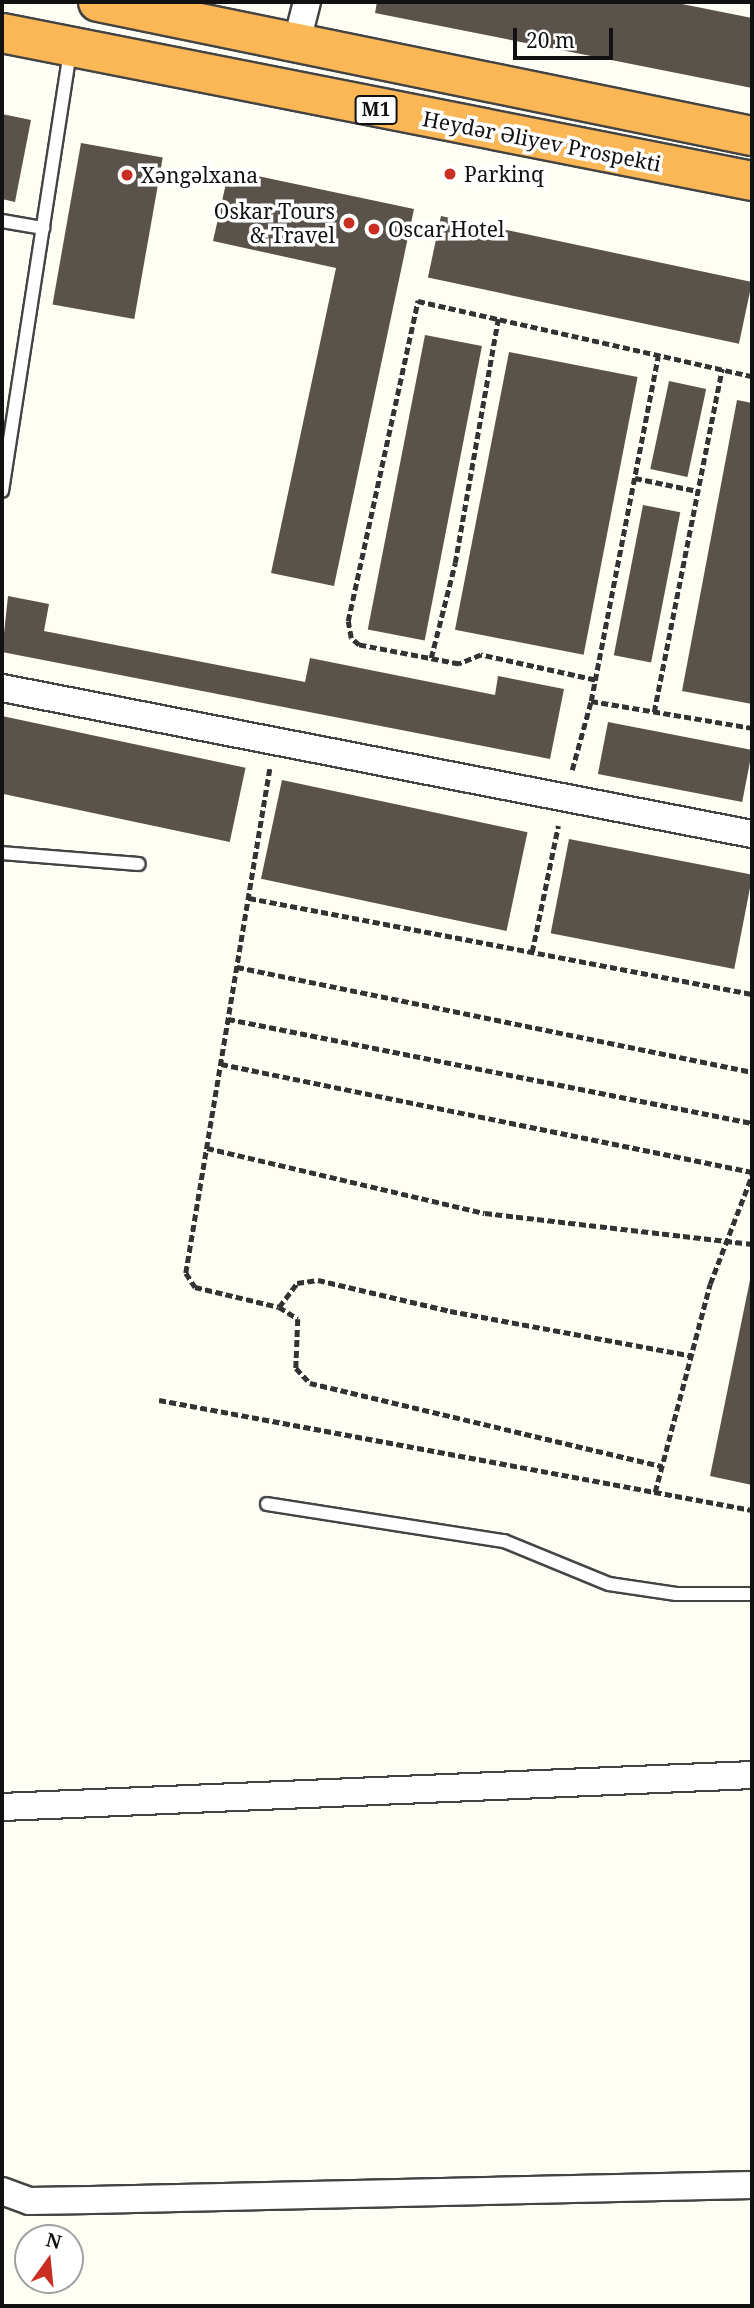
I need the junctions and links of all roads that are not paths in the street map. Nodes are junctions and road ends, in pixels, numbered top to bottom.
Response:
1 (98, 2) edge
2 (307, 2) edge
3 (2, 33) edge
4 (296, 45) junction
5 (71, 48) junction
6 (752, 136) edge
7 (752, 181) edge
8 (2, 221) edge
9 (43, 228) junction
10 (2, 491) edge
11 (2, 688) edge
12 (752, 834) edge
13 (2, 853) edge
14 (139, 864) dead end
15 (267, 1504) dead end
16 (752, 1594) edge
17 (752, 1775) edge
18 (2, 1807) edge
19 (752, 2185) edge
20 (2, 2191) edge

1 - 4 highway, Heydər Əliyev Prospekti / M1
2 - 4 street
3 - 5 highway, Heydər Əliyev Prospekti / M1
4 - 6 highway, Heydər Əliyev Prospekti / M1
5 - 7 highway, Heydər Əliyev Prospekti / M1
5 - 9 lane
8 - 9 lane
9 - 10 lane
11 - 12 street
13 - 14 lane
15 - 16 lane
17 - 18 street
19 - 20 street

